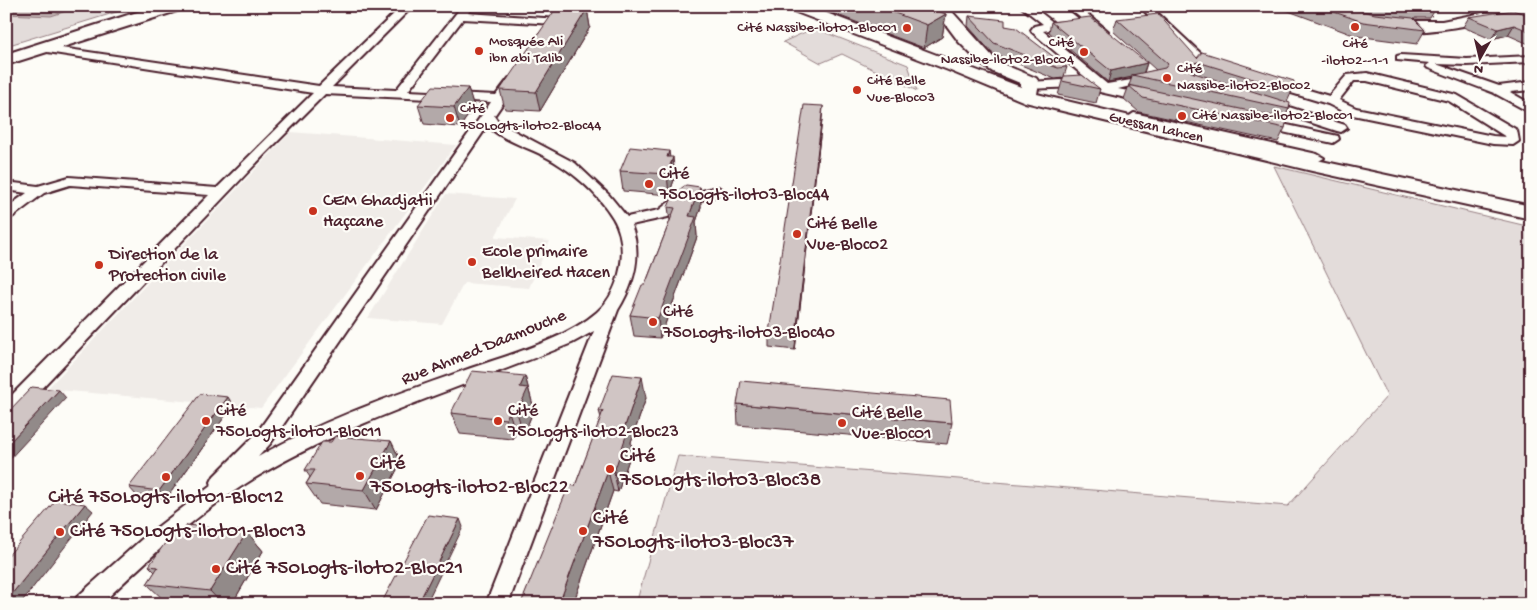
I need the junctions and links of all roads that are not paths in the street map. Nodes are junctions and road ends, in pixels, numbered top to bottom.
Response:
1 (154, 6) edge
2 (174, 6) edge
3 (408, 6) edge
4 (468, 6) edge
5 (566, 6) edge
6 (793, 6) edge
7 (939, 6) edge
8 (1025, 6) edge
9 (1071, 6) edge
10 (1144, 6) edge
11 (1531, 8) edge
12 (1497, 10) edge
13 (460, 16) junction
14 (555, 21) junction
15 (1094, 22) junction
16 (1372, 23) edge
17 (1530, 24) edge
18 (1052, 26) junction
19 (544, 36) edge
20 (1110, 38) edge
21 (41, 48) junction
22 (6, 52) edge
23 (1401, 58) dead end
24 (1416, 59) junction
25 (1531, 59) edge
26 (6, 60) edge
27 (522, 68) edge
28 (1148, 70) edge
29 (1233, 72) edge
30 (1260, 80) edge
31 (1531, 86) edge
32 (1103, 88) junction
33 (320, 90) junction
34 (1498, 90) junction
35 (1029, 93) junction
36 (399, 94) junction
37 (1453, 98) junction
38 (500, 99) junction
39 (1159, 101) edge
40 (1332, 101) junction
41 (1257, 102) edge
42 (1531, 109) edge
43 (1352, 111) junction
44 (488, 116) junction
45 (1256, 122) edge
46 (1341, 128) junction
47 (1333, 139) junction
48 (1314, 162) junction
49 (6, 186) edge
50 (40, 190) junction
51 (718, 191) dead end
52 (220, 192) junction
53 (1531, 213) edge
54 (6, 215) edge
55 (623, 223) junction
56 (612, 306) junction
57 (6, 413) edge
58 (197, 507) junction
59 (85, 604) edge
60 (497, 604) edge

1 - 22 main road
2 - 21 main road
3 - 33 street
4 - 13 street
5 - 14 street
6 - 35 main road, Guessan Lahcen
7 - 35 main road
8 - 18 street
9 - 15 street
10 - 29 street
11 - 12 main road
12 - 16 main road
12 - 17 street
13 - 14 street
13 - 36 street
14 - 19 street
15 - 18 street
15 - 20 street
18 - 32 street
21 - 26 main road
21 - 33 street
23 - 24 street
24 - 25 street
24 - 34 street
27 - 38 street
28 - 32 street
30 - 40 street
31 - 34 street
32 - 35 street
32 - 39 street
33 - 36 street
33 - 52 street
34 - 37 street
34 - 42 street
35 - 48 main road, Guessan Lahcen
36 - 38 street
37 - 40 street
37 - 43 street
38 - 44 street
40 - 43 street
41 - 46 street
43 - 46 street
44 - 55 street, Rue Ahmed Daamouche
44 - 58 street
45 - 47 street
46 - 47 street
47 - 48 street
48 - 53 main road, Guessan Lahcen
49 - 50 street
50 - 52 street
50 - 54 street
51 - 55 street
52 - 57 street
55 - 56 street, Rue Ahmed Daamouche
56 - 58 street, Rue Ahmed Daamouche
56 - 60 street
58 - 59 street, Rue Ahmed Daamouche

